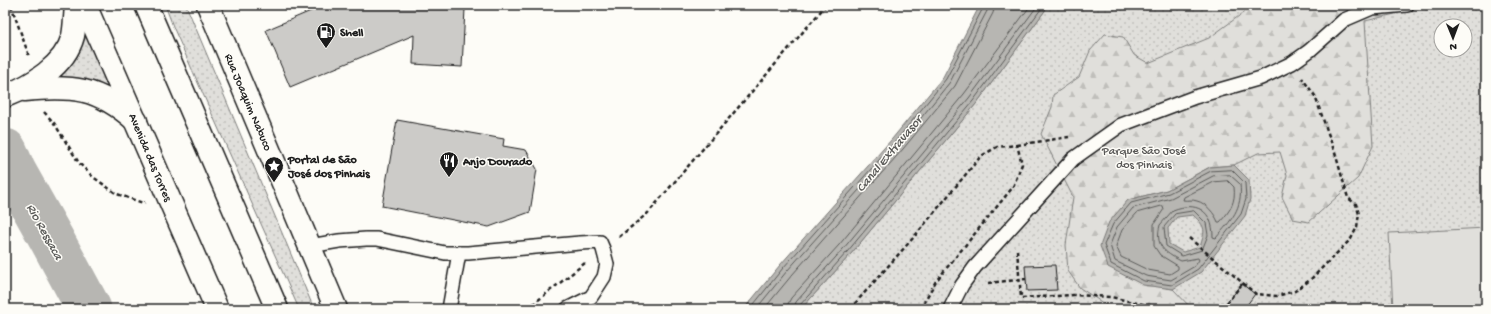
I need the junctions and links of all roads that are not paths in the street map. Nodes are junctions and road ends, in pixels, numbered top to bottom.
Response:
1 (76, 5) edge
2 (85, 5) edge
3 (146, 5) edge
4 (208, 5) edge
5 (1407, 5) edge
6 (12, 93) edge
7 (136, 121) junction
8 (310, 246) junction
9 (459, 253) junction
10 (217, 309) edge
11 (277, 309) edge
12 (336, 309) edge
13 (449, 309) edge
14 (567, 309) edge
15 (950, 309) edge

1 - 6 main road
2 - 7 main road, Avenida das Torres
3 - 11 main road
4 - 8 main road, Rua Joaquim Nabuco
5 - 15 lane
6 - 7 main road
7 - 10 main road, Avenida das Torres
8 - 9 lane
8 - 12 main road, Rua Joaquim Nabuco
9 - 13 lane
9 - 14 lane

